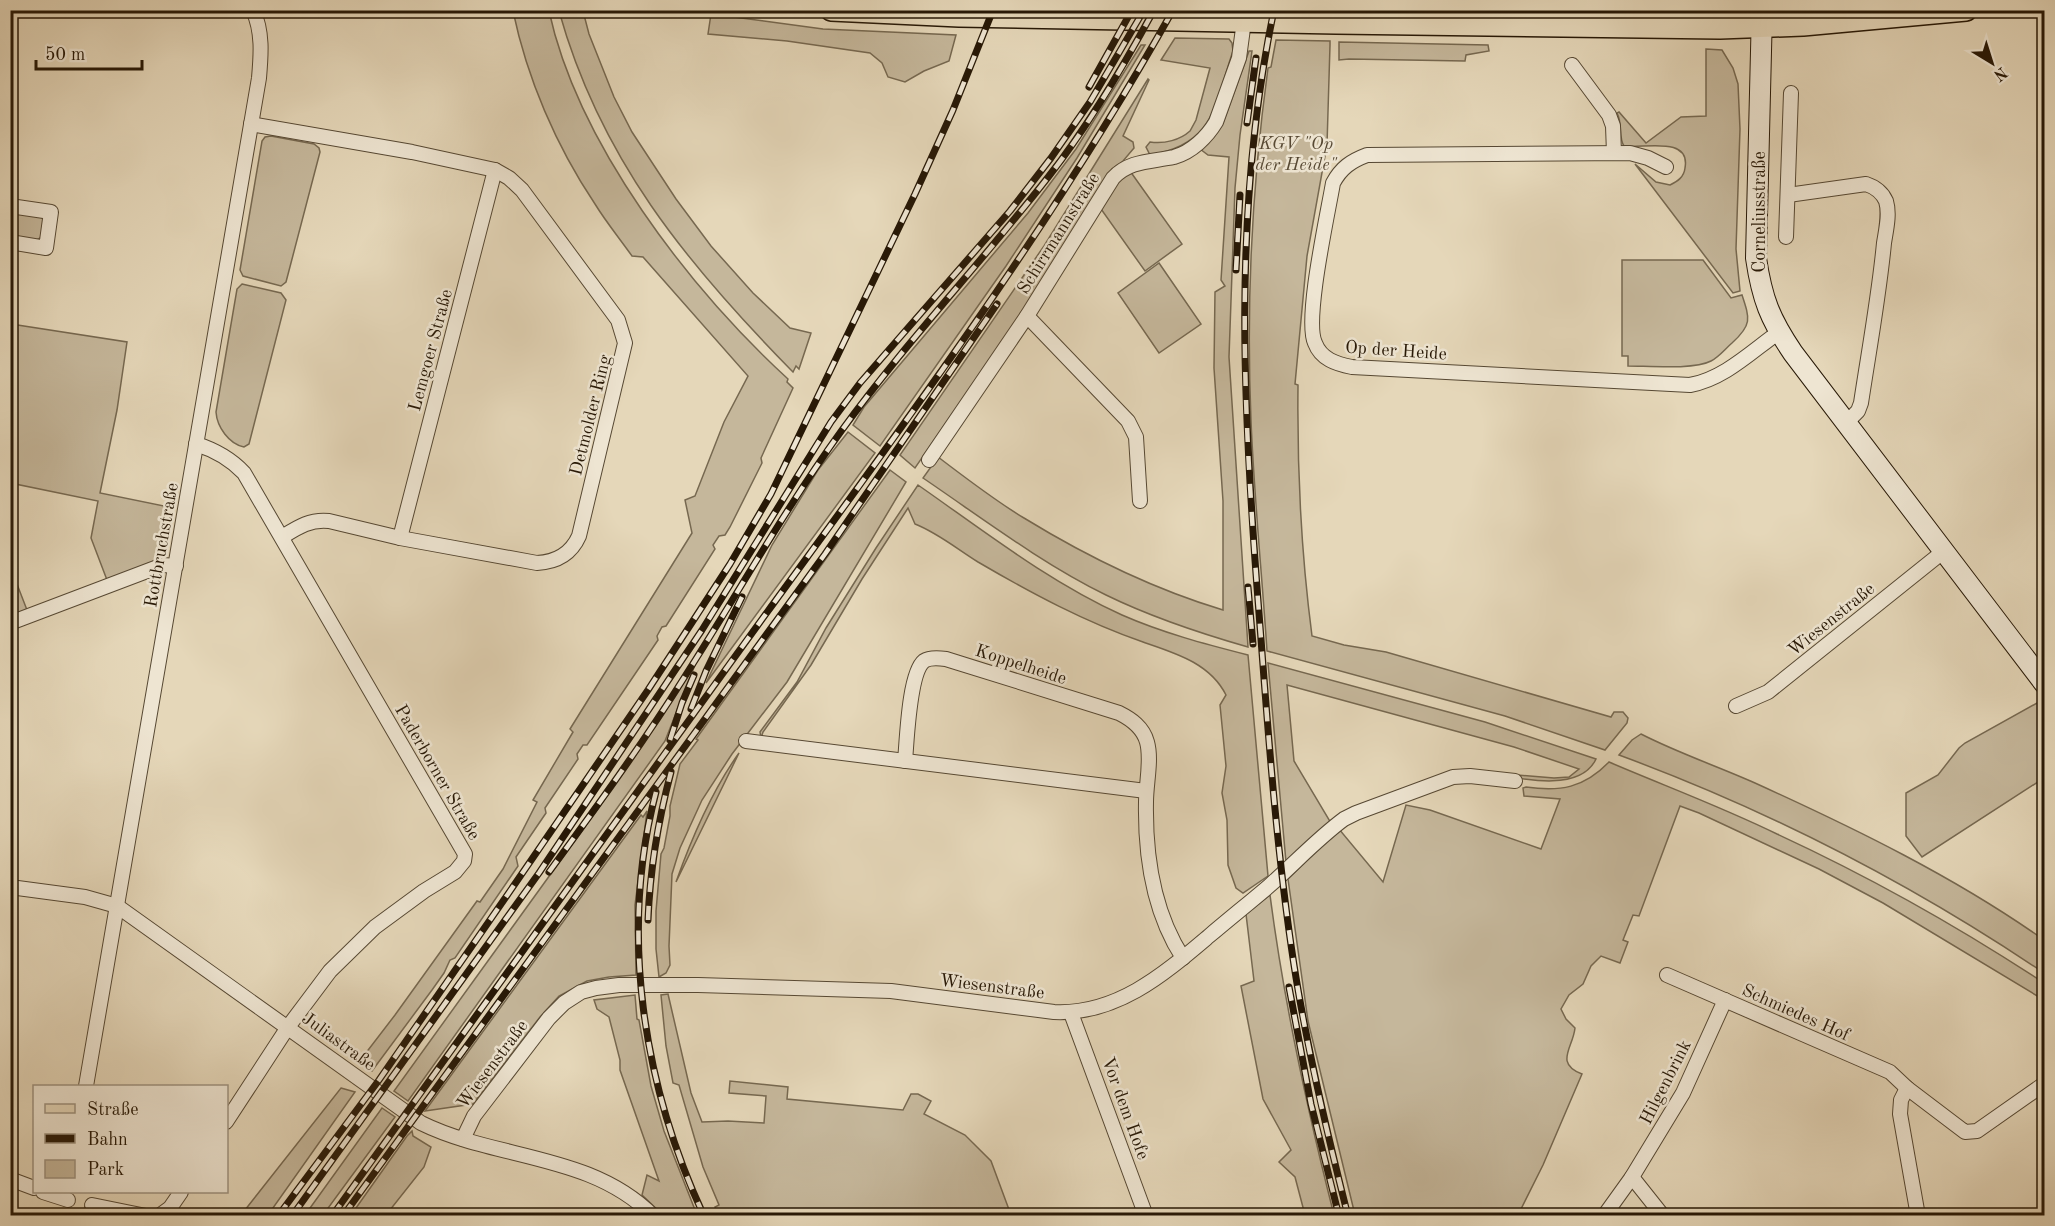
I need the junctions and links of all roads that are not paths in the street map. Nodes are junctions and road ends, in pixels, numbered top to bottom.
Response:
1 (253, 10) edge
2 (831, 10) edge
3 (1966, 10) edge
4 (1761, 19) edge
5 (1244, 21) junction
6 (1572, 65) dead end
7 (1791, 93) dead end
8 (251, 124) junction
9 (1614, 153) junction
10 (1666, 167) dead end
11 (495, 170) junction
12 (1788, 195) junction
13 (10, 206) edge
14 (1786, 237) dead end
15 (10, 242) edge
16 (1027, 316) junction
17 (1779, 332) junction
18 (1846, 423) junction
19 (196, 444) junction
20 (929, 459) dead end
21 (1140, 501) dead end
22 (282, 537) junction
23 (399, 538) junction
24 (1944, 551) junction
25 (176, 566) junction
26 (10, 623) edge
27 (2044, 683) edge
28 (1736, 706) dead end
29 (746, 741) dead end
30 (905, 761) junction
31 (1515, 781) dead end
32 (1146, 790) junction
33 (10, 887) edge
34 (117, 906) junction
35 (1183, 958) junction
36 (1667, 975) dead end
37 (1725, 1000) junction
38 (1071, 1013) junction
39 (288, 1027) junction
40 (2044, 1084) edge
41 (86, 1085) edge
42 (1907, 1088) junction
43 (228, 1119) edge
44 (463, 1138) junction
45 (1632, 1177) junction
46 (10, 1179) edge
47 (33, 1188) edge
48 (53, 1193) edge
49 (180, 1193) edge
50 (68, 1196) edge
51 (92, 1205) dead end
52 (65, 1215) edge
53 (146, 1215) edge
54 (159, 1215) edge
55 (653, 1215) edge
56 (1146, 1215) edge
57 (1604, 1215) edge
58 (1663, 1215) edge
59 (1918, 1215) edge

1 - 8 street, Rottbruchstraße
2 - 5 main road
3 - 4 main road
4 - 5 main road
4 - 17 main road, Corneliusstraße
5 - 16 street, Schirrmannstraße
6 - 9 street
7 - 12 street, Corneliusstraße
8 - 11 street, Detmolder Ring
8 - 19 street, Rottbruchstraße
9 - 10 street, Op der Heide
9 - 17 street, Op der Heide
11 - 23 street, Lemgoer Straße
11 - 23 street, Detmolder Ring
12 - 14 street, Corneliusstraße
12 - 18 street, Corneliusstraße
13 - 15 street
16 - 20 street, Schirrmannstraße
16 - 21 street, Schirrmannstraße
17 - 18 main road, Corneliusstraße
18 - 24 main road, Corneliusstraße
19 - 22 street, Paderborner Straße
19 - 25 street, Rottbruchstraße
22 - 23 street, Detmolder Ring
22 - 39 street, Paderborner Straße
24 - 27 main road, Corneliusstraße
24 - 28 street, Wiesenstraße
25 - 26 street
25 - 34 street, Rottbruchstraße
29 - 30 street
30 - 32 street
30 - 32 street, Koppelheide
31 - 35 street, Wiesenstraße
32 - 35 street, Koppelheide
33 - 34 street, Juliastraße
34 - 39 street, Juliastraße
34 - 41 street, Rottbruchstraße
35 - 38 street, Wiesenstraße
36 - 37 street, Schmiedes Hof
37 - 42 street, Schmiedes Hof
37 - 45 street, Hilgenbrink
38 - 44 street, Wiesenstraße
38 - 56 street, Vor dem Hofe
39 - 43 street, Paderborner Straße
39 - 44 street, Juliastraße
40 - 42 street, Schmiedes Hof
42 - 59 street
44 - 55 street, Juliastraße
45 - 57 street, Hilgenbrink
45 - 58 street
46 - 47 street
48 - 50 street
49 - 54 street
50 - 52 street
51 - 53 street

